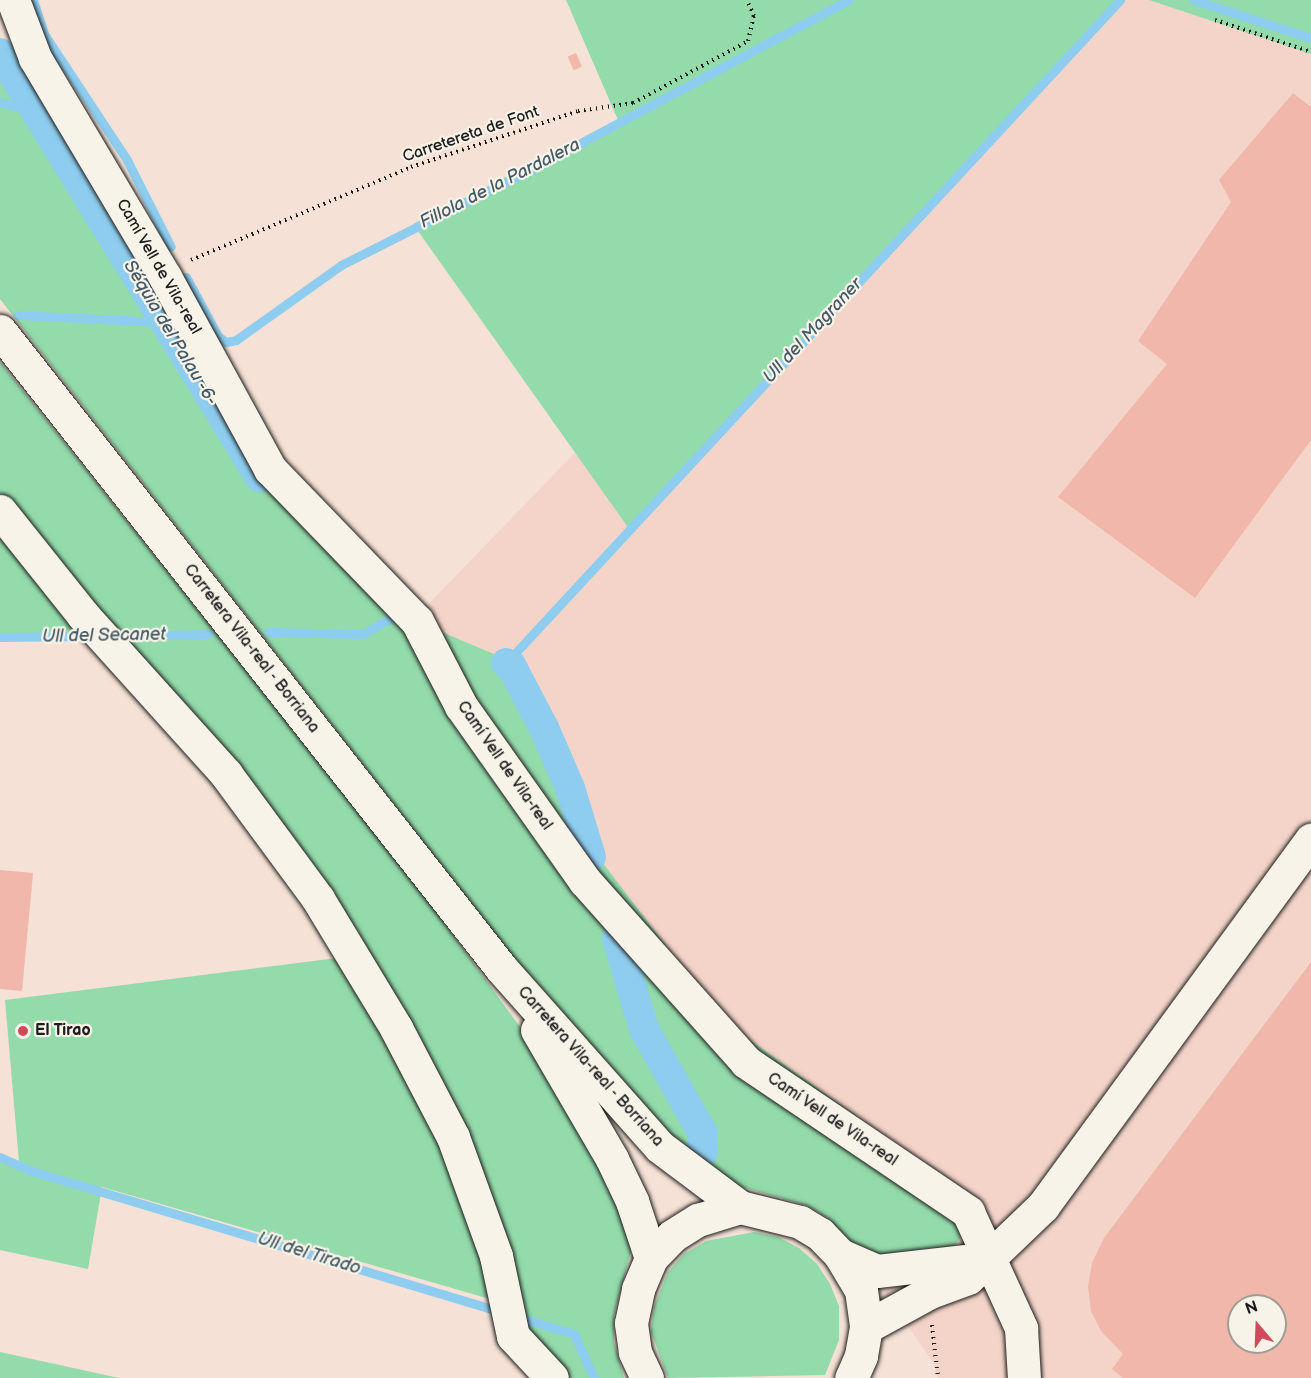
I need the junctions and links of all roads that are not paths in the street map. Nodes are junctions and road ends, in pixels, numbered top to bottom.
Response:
1 (13, 0) edge
2 (0, 331) edge
3 (0, 511) edge
4 (1311, 840) edge
5 (501, 968) junction
6 (740, 1207) junction
7 (840, 1255) junction
8 (990, 1257) junction
9 (651, 1258) junction
10 (862, 1360) edge
11 (552, 1378) edge
12 (647, 1378) edge
13 (1024, 1378) edge

1 - 8 street, Camí Vell de Vila-real
2 - 5 street, Carretera Vila-real - Borriana
3 - 11 street
4 - 8 street
5 - 6 street, Carretera Vila-real - Borriana
5 - 9 street, Carretera Vila-real - Borriana
6 - 7 street
6 - 9 street
7 - 8 street
7 - 10 street
8 - 10 street
8 - 13 street, Camí Vell de Vila-real
9 - 12 street

